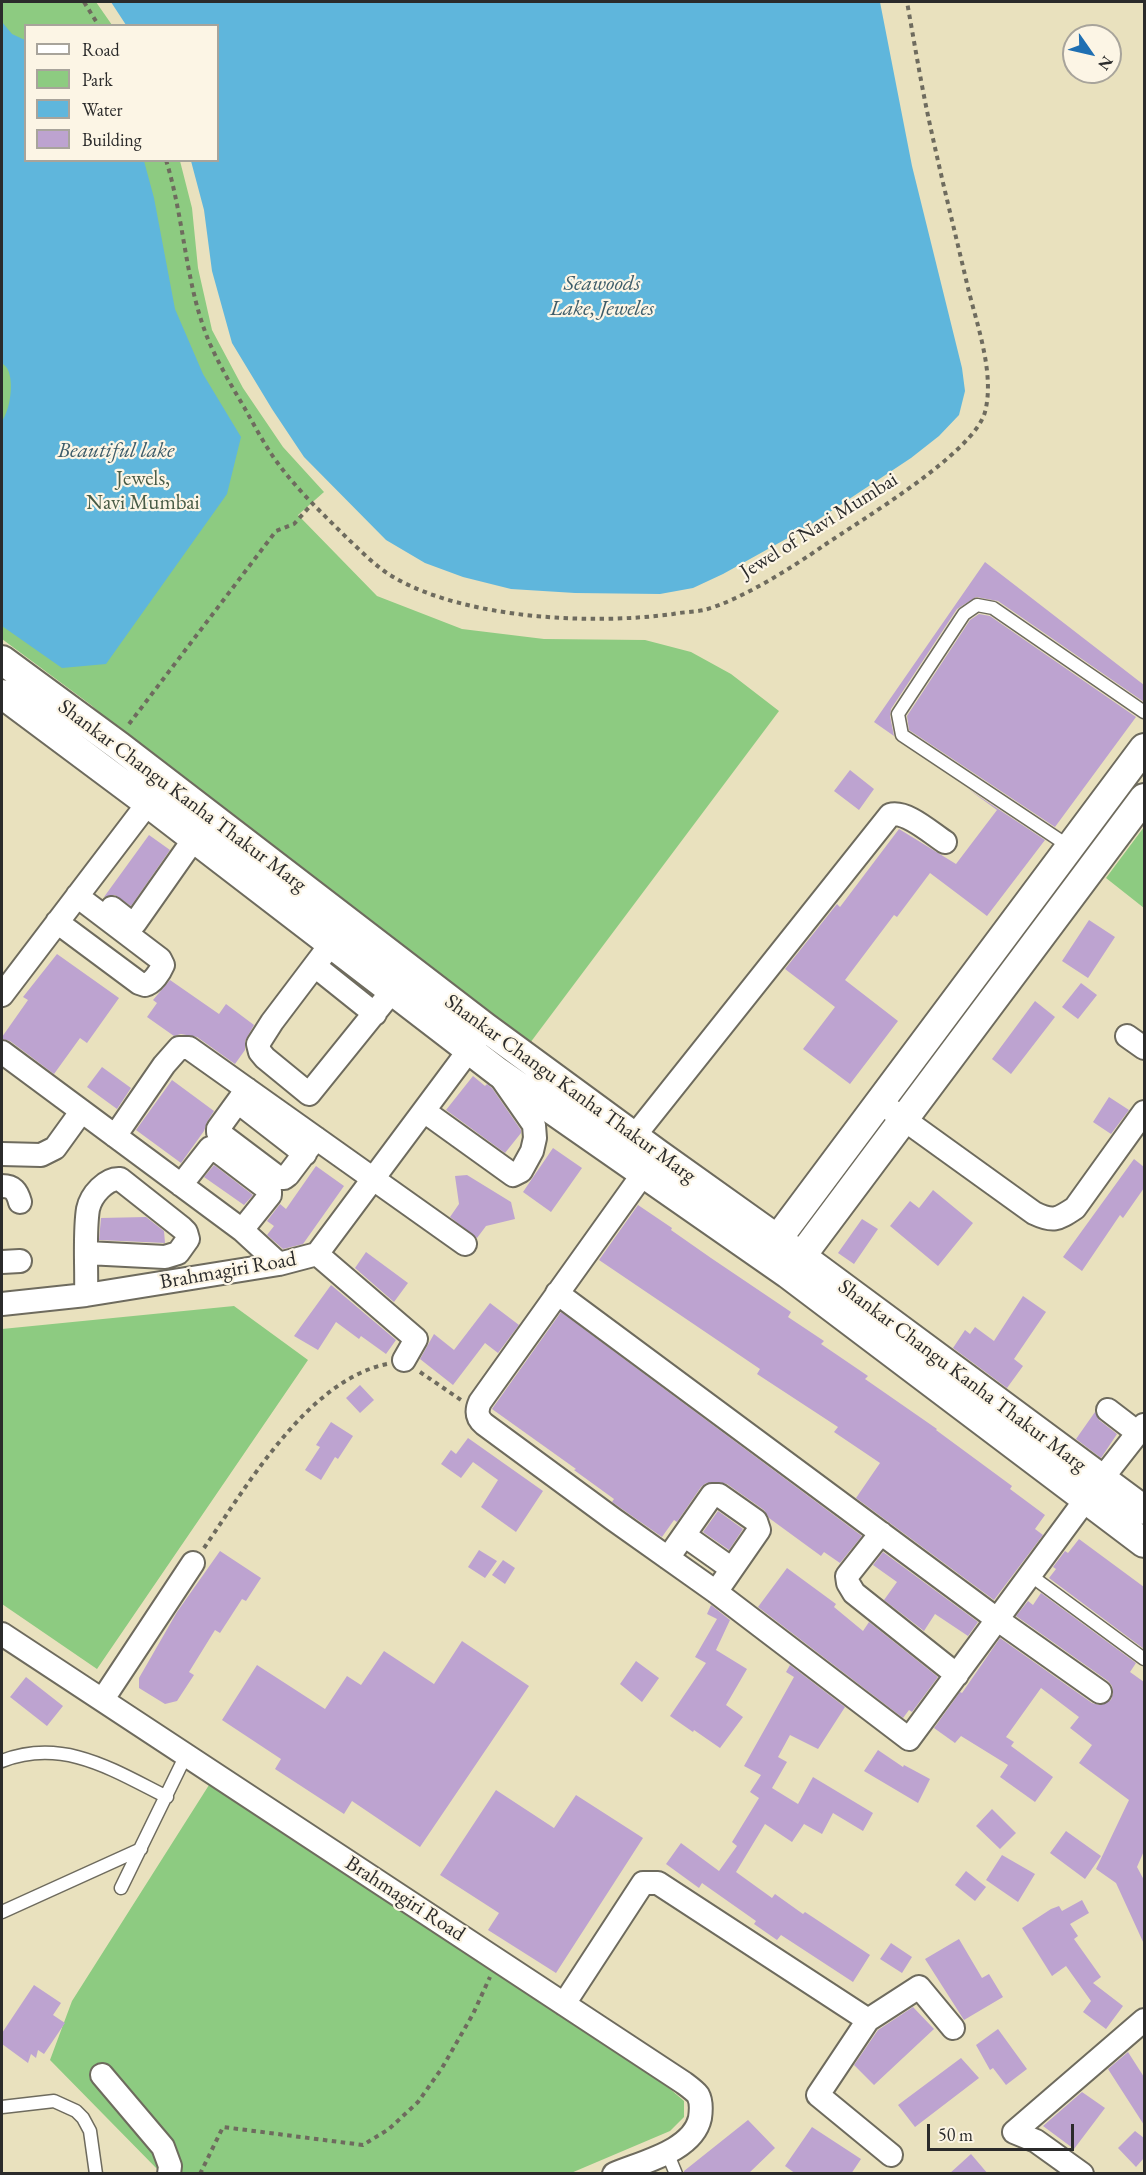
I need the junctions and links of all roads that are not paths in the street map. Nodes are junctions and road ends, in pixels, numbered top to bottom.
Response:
1 (2, 660) edge
2 (2, 694) edge
3 (1144, 712) edge
4 (1144, 748) edge
5 (156, 792) junction
6 (1144, 798) edge
7 (194, 839) junction
8 (945, 842) dead end
9 (1070, 847) junction
10 (81, 891) junction
11 (57, 922) junction
12 (323, 955) junction
13 (393, 990) junction
14 (2, 995) edge
15 (375, 1014) junction
16 (477, 1038) junction
17 (2, 1052) edge
18 (498, 1072) junction
19 (309, 1094) junction
20 (242, 1095) junction
21 (879, 1101) junction
22 (424, 1111) junction
23 (81, 1112) junction
24 (1144, 1112) edge
25 (289, 1119) junction
26 (903, 1119) junction
27 (310, 1146) junction
28 (627, 1146) junction
29 (121, 1150) junction
30 (10, 1157) edge
31 (650, 1164) junction
32 (373, 1178) junction
33 (185, 1180) junction
34 (2, 1186) edge
35 (20, 1202) dead end
36 (247, 1225) junction
37 (465, 1244) dead end
38 (770, 1248) junction
39 (87, 1253) junction
40 (317, 1254) junction
41 (279, 1264) junction
42 (795, 1265) junction
43 (557, 1293) junction
44 (87, 1295) junction
45 (2, 1304) edge
46 (404, 1360) road end
47 (1108, 1410) dead end
48 (1141, 1429) edge
49 (1094, 1489) junction
50 (1144, 1510) edge
51 (881, 1533) junction
52 (684, 1535) junction
53 (1144, 1543) edge
54 (668, 1558) junction
55 (193, 1563) road end
56 (732, 1569) junction
57 (1030, 1575) junction
58 (716, 1592) junction
59 (998, 1620) junction
60 (2, 1634) edge
61 (1144, 1659) edge
62 (957, 1675) junction
63 (1100, 1692) dead end
64 (103, 1699) junction
65 (186, 1755) junction
66 (2, 1761) edge
67 (167, 1797) junction
68 (141, 1849) junction
69 (121, 1888) dead end
70 (2, 1912) edge
71 (564, 2004) junction
72 (868, 2020) junction
73 (1144, 2020) edge
74 (953, 2028) dead end
75 (102, 2075) dead end
76 (2, 2107) edge
77 (668, 2152) junction
78 (891, 2155) dead end
79 (96, 2174) edge
80 (169, 2174) edge
81 (614, 2174) edge
82 (676, 2174) edge
83 (1082, 2174) edge

1 - 5 street, Shankar Changu Kanha Thakur Marg
2 - 5 street, Shankar Changu Kanha Thakur Marg
3 - 9 lane
4 - 9 street
5 - 7 street, Shankar Changu Kanha Thakur Marg
5 - 10 street
5 - 16 street, Shankar Changu Kanha Thakur Marg
6 - 26 street
7 - 10 street
7 - 12 street, Shankar Changu Kanha Thakur Marg
8 - 28 street
9 - 21 street
10 - 11 street
10 - 11 street
11 - 14 street
12 - 13 street, Shankar Changu Kanha Thakur Marg
12 - 15 street
12 - 19 street
13 - 15 street
13 - 16 street, Shankar Changu Kanha Thakur Marg
15 - 19 street
16 - 18 street, Shankar Changu Kanha Thakur Marg
16 - 22 street, Brahmagiri Road
16 - 28 street, Shankar Changu Kanha Thakur Marg
17 - 23 street
18 - 22 street
18 - 28 street, Shankar Changu Kanha Thakur Marg
19 - 25 street
20 - 25 street
20 - 27 street
20 - 27 street
20 - 29 street
21 - 26 street
21 - 38 street
22 - 32 street, Brahmagiri Road
23 - 29 street
23 - 30 street
24 - 26 street
25 - 27 street
26 - 42 street
27 - 32 street
28 - 31 street, Shankar Changu Kanha Thakur Marg
29 - 33 street
31 - 38 street, Shankar Changu Kanha Thakur Marg
31 - 43 street
32 - 37 street
32 - 40 street, Brahmagiri Road
33 - 36 street
33 - 36 street
34 - 35 street
36 - 41 street
38 - 42 street, Shankar Changu Kanha Thakur Marg
39 - 39 street
39 - 44 street
40 - 41 street, Brahmagiri Road
40 - 46 street
41 - 44 street, Brahmagiri Road
42 - 49 street, Shankar Changu Kanha Thakur Marg
43 - 51 street
43 - 54 street
44 - 45 street, Brahmagiri Road
47 - 48 street
48 - 49 street
49 - 50 street, Shankar Changu Kanha Thakur Marg
49 - 53 street, Shankar Changu Kanha Thakur Marg
49 - 57 street
51 - 59 street
51 - 62 street
52 - 54 street
52 - 56 street
52 - 56 street
54 - 58 street
55 - 64 street
56 - 58 street
57 - 59 street
57 - 61 lane
58 - 62 street
59 - 62 street
59 - 63 street
60 - 64 street, Brahmagiri Road
64 - 65 street, Brahmagiri Road
65 - 67 lane
65 - 71 street, Brahmagiri Road
66 - 67 lane
67 - 68 lane
68 - 69 lane
68 - 70 lane
71 - 72 street
71 - 77 street, Brahmagiri Road
72 - 74 street
72 - 78 street
73 - 83 street
75 - 80 street
76 - 79 lane
77 - 81 street, Brahmagiri Road
77 - 82 lane

